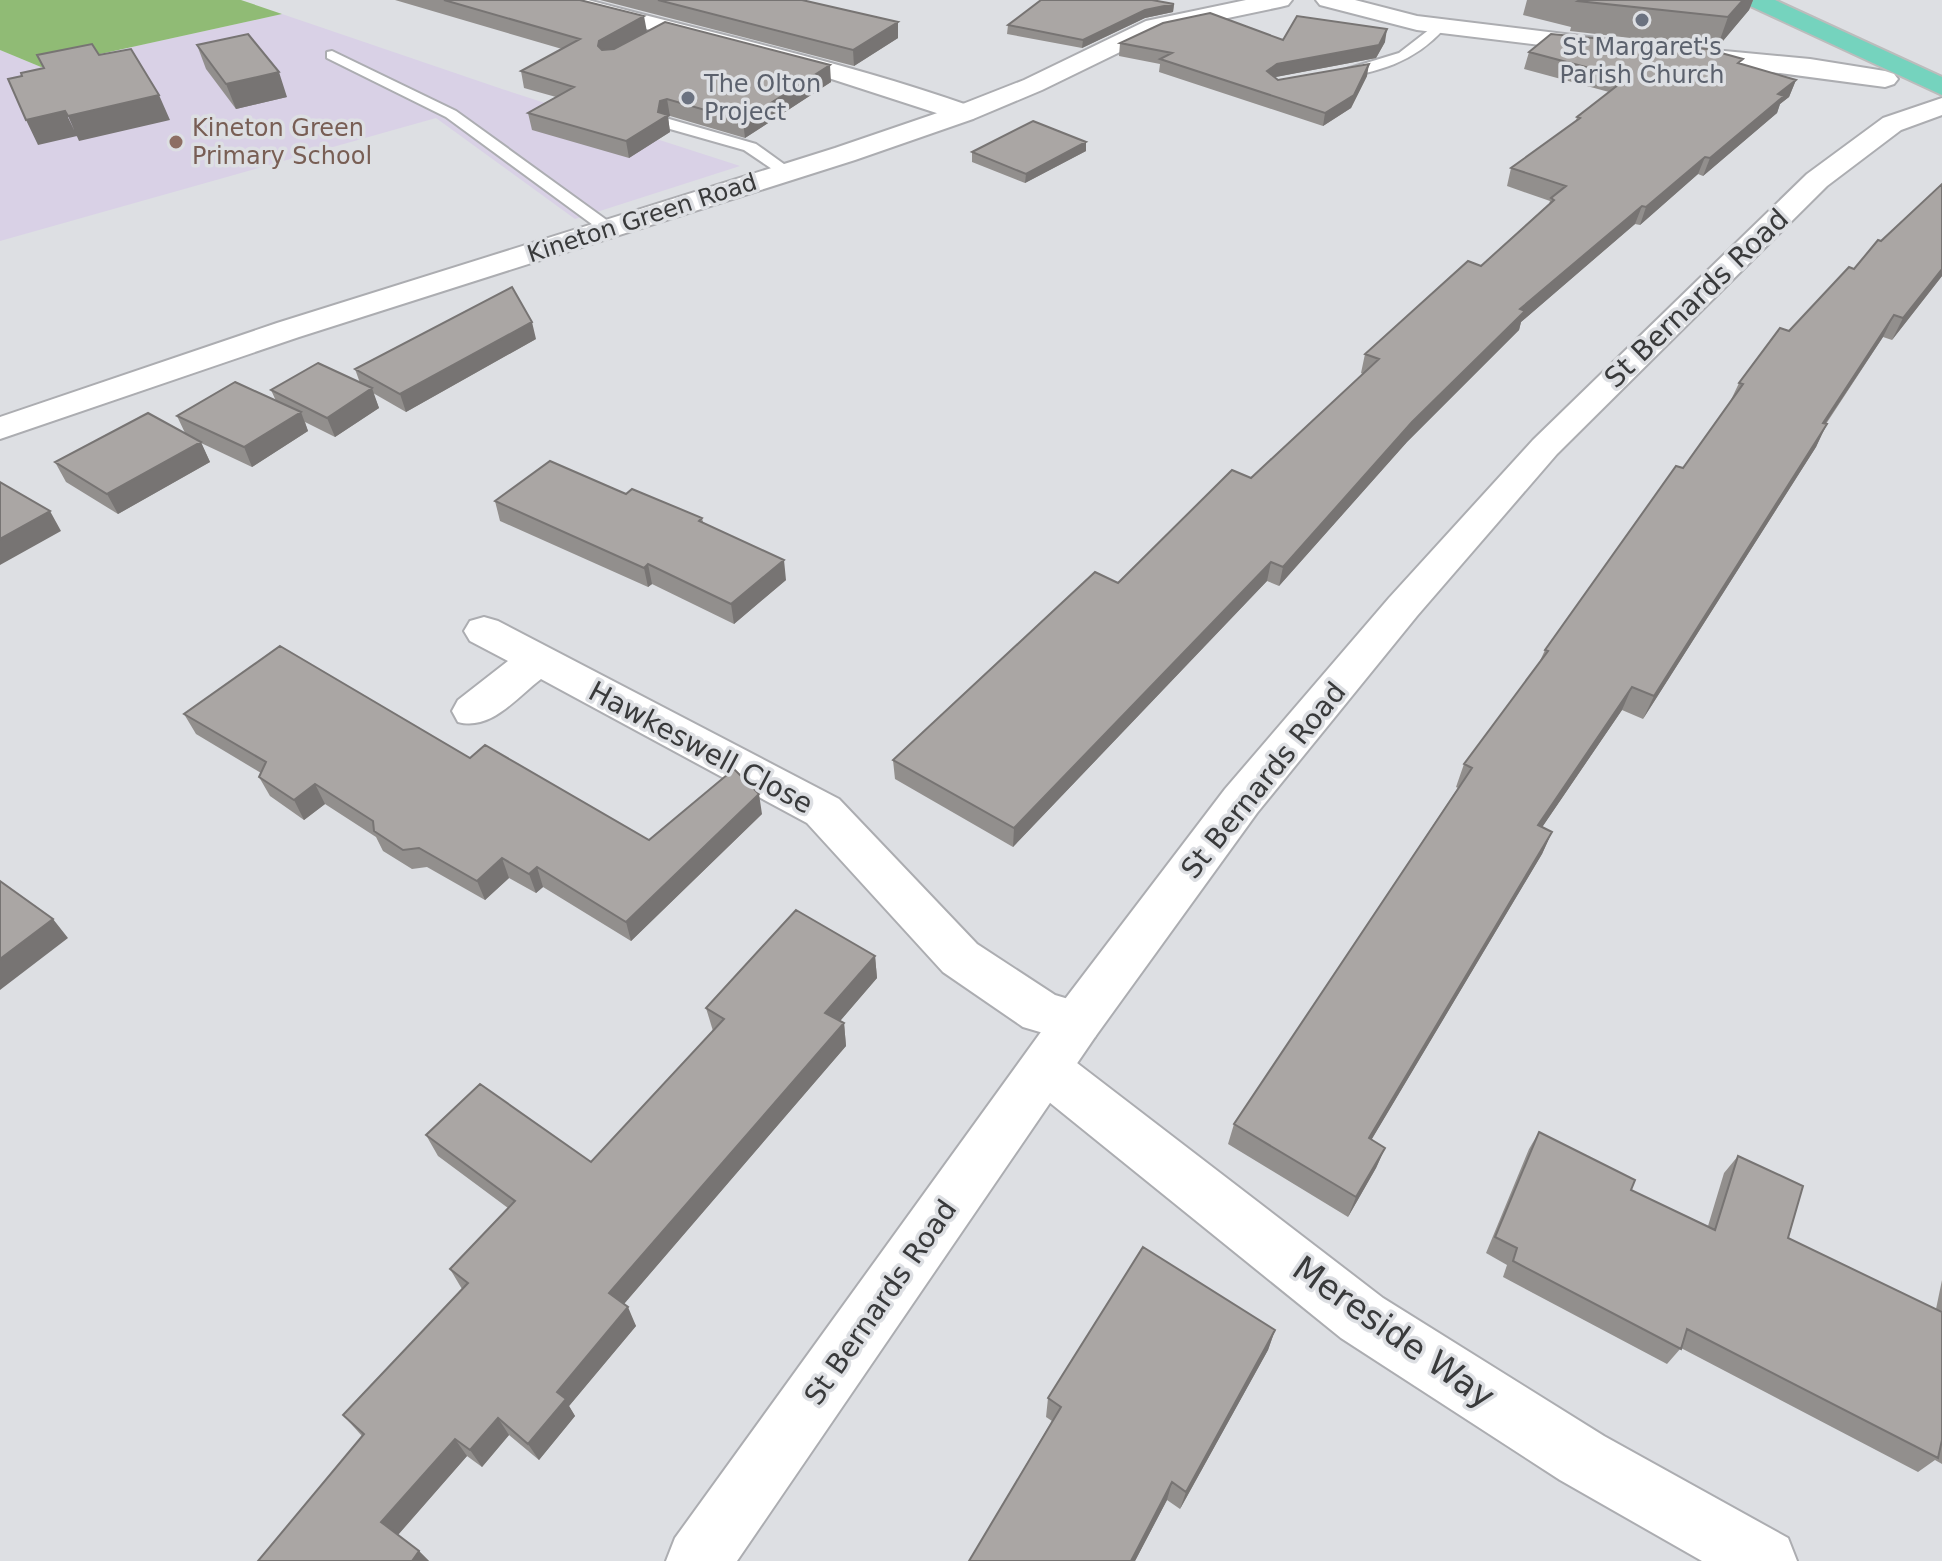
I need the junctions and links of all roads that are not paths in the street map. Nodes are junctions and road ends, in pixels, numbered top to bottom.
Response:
1 (562, 0) edge
2 (1280, 0) edge
3 (1328, 0) edge
4 (1756, 0) edge
5 (1808, 0) edge
6 (1439, 26) junction
7 (1880, 32) dead end
8 (1626, 48) edge
9 (1657, 51) edge
10 (332, 55) dead end
11 (1321, 77) edge
12 (1885, 79) dead end
13 (1942, 87) edge
14 (1942, 106) edge
15 (964, 113) junction
16 (669, 124) edge
17 (787, 172) junction
18 (610, 229) junction
19 (0, 429) edge
20 (484, 631) dead end
21 (536, 661) junction
22 (473, 711) dead end
23 (1077, 1022) junction
24 (1046, 1069) junction
25 (698, 1561) edge
26 (1765, 1561) edge

1 - 15 street
2 - 15 street, Kineton Green Road
3 - 6 street
4 - 13 highway
5 - 7 highway
6 - 8 street
6 - 11 lane
9 - 12 street
10 - 18 lane
14 - 23 street, St Bernards Road
15 - 17 street, Kineton Green Road
16 - 17 lane
17 - 18 street, Kineton Green Road
18 - 19 street, Kineton Green Road
20 - 21 street, Hawkeswell Close
21 - 22 street
21 - 23 street, Hawkeswell Close
23 - 24 street, St Bernards Road
24 - 25 street, St Bernards Road
24 - 26 street, Mereside Way

